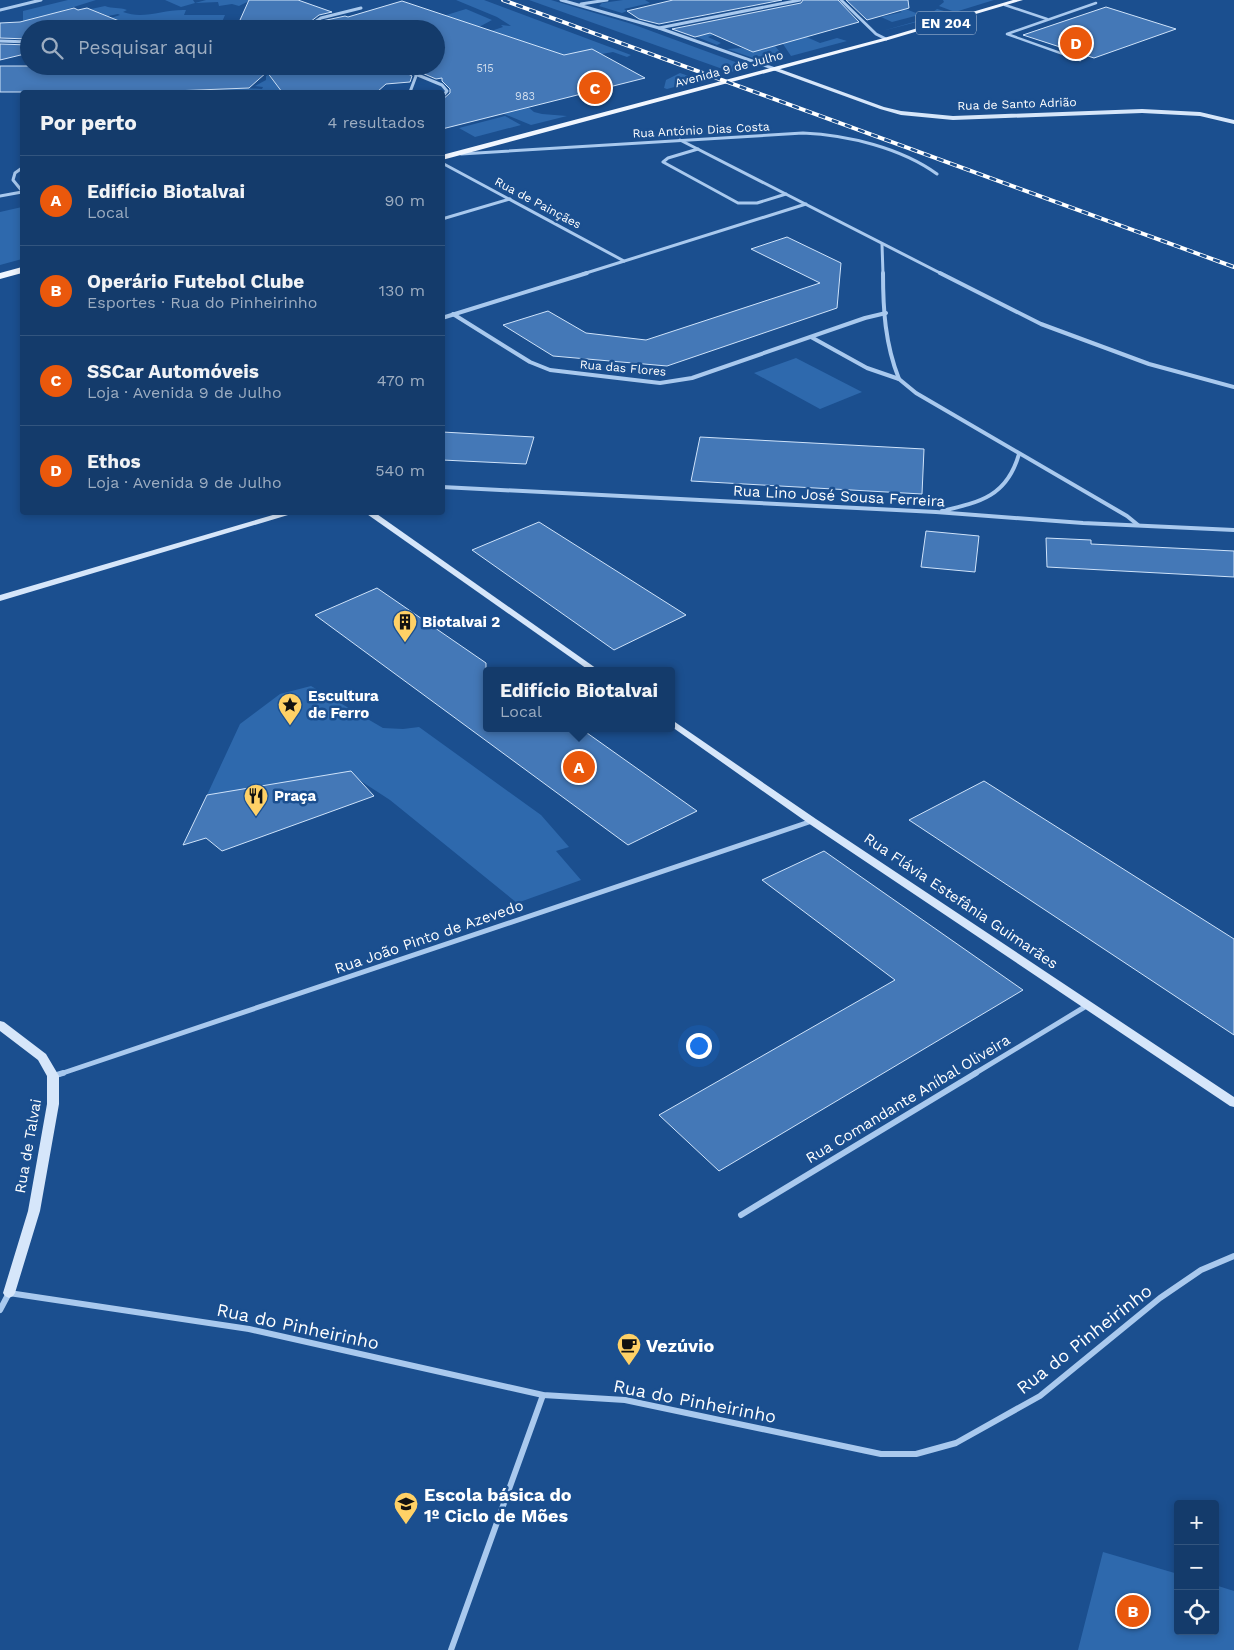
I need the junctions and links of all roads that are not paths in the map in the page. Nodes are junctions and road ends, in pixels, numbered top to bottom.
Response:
1 (41, 0) edge
2 (561, 0) edge
3 (607, 0) edge
4 (800, 0) edge
5 (841, 0) edge
6 (1020, 0) edge
7 (1096, 3) dead end
8 (578, 5) junction
9 (1005, 5) junction
10 (361, 8) dead end
11 (0, 10) edge
12 (1047, 19) junction
13 (319, 20) edge
14 (659, 28) junction
15 (886, 39) junction
16 (0, 41) edge
17 (20, 42) edge
18 (1080, 60) dead end
19 (774, 70) junction
20 (416, 76) joint
21 (411, 90) edge
22 (445, 95) edge
23 (1234, 122) edge
24 (680, 140) junction
25 (699, 149) junction
26 (458, 154) junction
27 (445, 157) edge
28 (445, 164) edge
29 (20, 170) edge
30 (936, 174) dead end
31 (20, 189) edge
32 (20, 191) edge
33 (786, 194) junction
34 (0, 196) edge
35 (510, 199) junction
36 (806, 204) junction
37 (445, 218) edge
38 (882, 244) junction
39 (624, 261) junction
40 (20, 271) edge
41 (0, 276) edge
42 (453, 314) junction
43 (886, 314) junction
44 (445, 317) edge
45 (811, 337) junction
46 (899, 378) junction
47 (1234, 387) edge
48 (1019, 454) junction
49 (445, 486) edge
50 (936, 512) junction
51 (284, 515) edge
52 (372, 515) edge
53 (1139, 525) junction
54 (1234, 530) edge
55 (0, 598) edge
56 (590, 667) edge
57 (675, 725) edge
58 (812, 821) junction
59 (1089, 1004) junction
60 (0, 1025) edge
61 (53, 1076) junction
62 (1234, 1104) edge
63 (740, 1215) dead end
64 (1234, 1256) edge
65 (9, 1293) junction
66 (0, 1310) edge
67 (543, 1395) junction
68 (451, 1650) edge

1 - 11 street
2 - 8 street
3 - 8 street
4 - 14 street
5 - 15 street
6 - 9 main road, Avenida 9 de Julho / EN 204
7 - 12 lane
8 - 14 street
9 - 12 lane
9 - 15 main road, Avenida 9 de Julho / EN 204
10 - 13 street
12 - 18 lane
14 - 19 street
15 - 19 main road, Avenida 9 de Julho / EN 204
16 - 17 street
19 - 23 street, Rua de Santo Adrião
19 - 26 main road, Avenida 9 de Julho / EN 204
20 - 21 street
20 - 22 street
24 - 25 street
24 - 26 street, Rua António Dias Costa
24 - 30 street, Rua António Dias Costa
25 - 33 street
25 - 33 street
26 - 27 main road, Avenida 9 de Julho / EN 204
28 - 35 street, Rua de Painçães
29 - 31 street
32 - 34 street
33 - 36 street
35 - 37 street
35 - 39 street, Rua de Painçães
36 - 38 street
36 - 39 street
38 - 43 street
38 - 47 street
39 - 42 street
40 - 41 main road
42 - 44 street
42 - 45 street, Rua das Flores
43 - 45 street, Rua das Flores
43 - 46 street
45 - 46 street
46 - 48 street
48 - 50 street
48 - 53 street
49 - 50 street, Rua Lino José Sousa Ferreira
50 - 53 street, Rua Lino José Sousa Ferreira
51 - 55 street
52 - 56 street
53 - 54 street, Rua Lino José Sousa Ferreira
57 - 58 street, Rua Flávia Estefânia Guimarães
58 - 59 street, Rua Flávia Estefânia Guimarães
58 - 61 street, Rua João Pinto de Azevedo
59 - 62 street, Rua Flávia Estefânia Guimarães
59 - 63 street, Rua Comandante Aníbal Oliveira
60 - 61 street
61 - 65 street, Rua de Talvai
64 - 67 street, Rua do Pinheirinho
65 - 66 street
65 - 67 street, Rua do Pinheirinho
67 - 68 street

